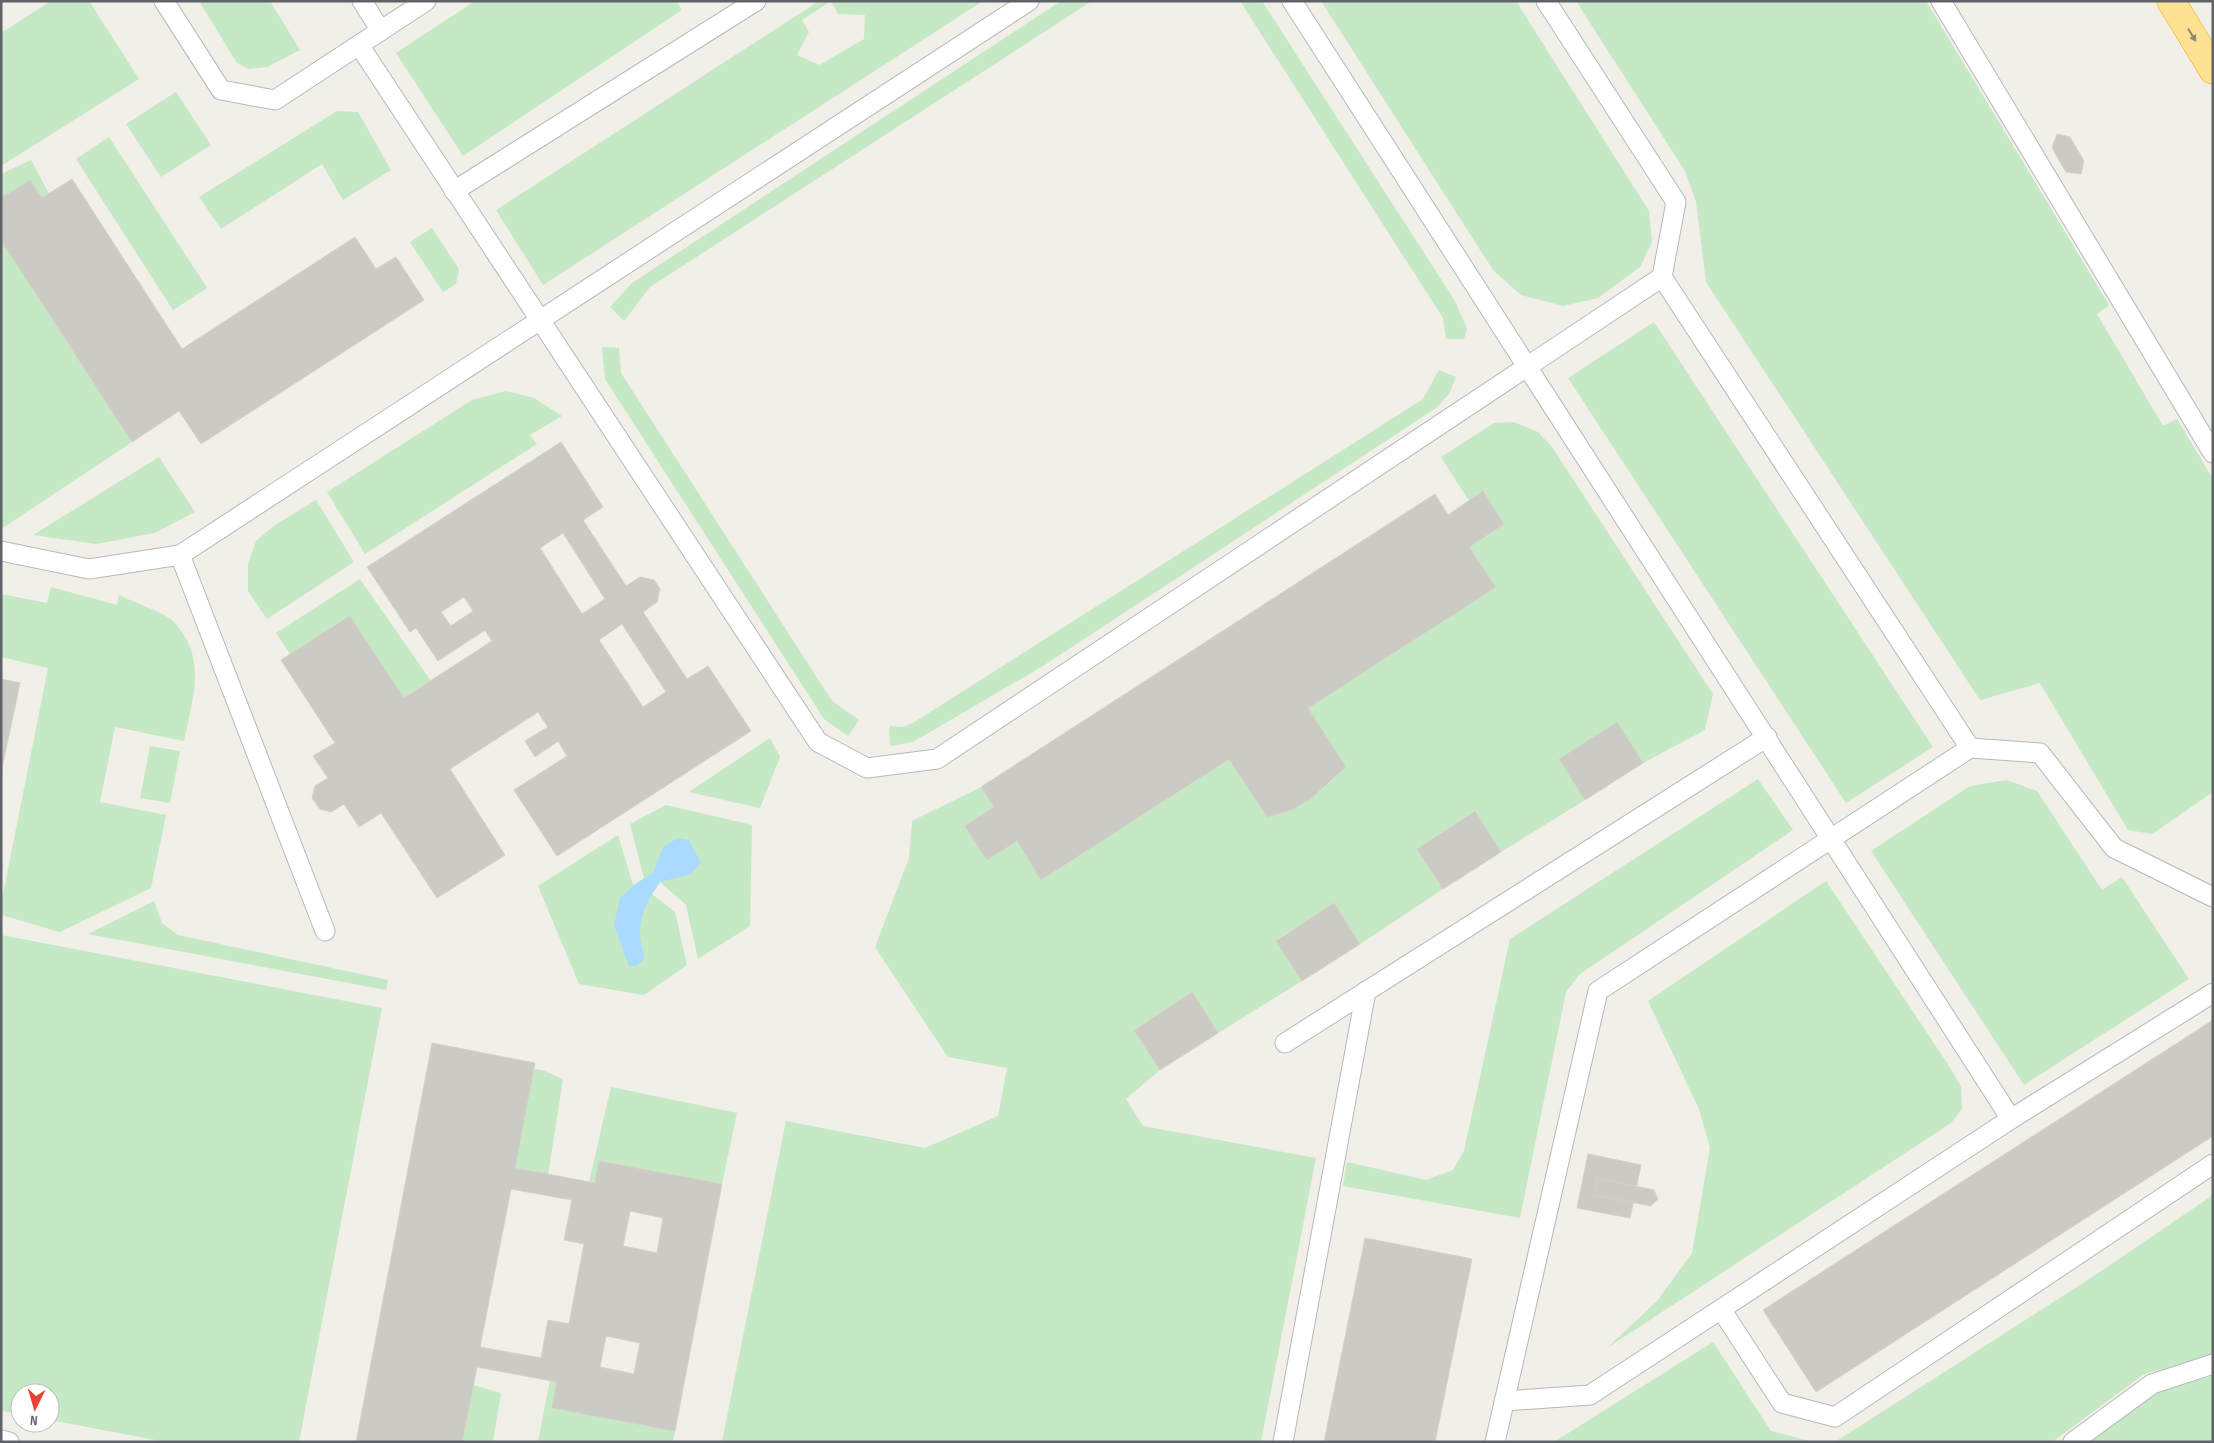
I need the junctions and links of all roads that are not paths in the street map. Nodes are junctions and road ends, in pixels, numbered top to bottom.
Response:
1 (164, 1) edge
2 (362, 1) edge
3 (426, 1) edge
4 (1029, 1) edge
5 (1292, 1) edge
6 (1546, 1) edge
7 (1941, 1) edge
8 (2170, 1) edge
9 (745, 4) edge
10 (381, 31) junction
11 (359, 45) junction
12 (2213, 70) edge
13 (454, 191) junction
14 (1662, 277) junction
15 (538, 320) junction
16 (1528, 366) junction
17 (2213, 453) edge
18 (1, 551) edge
19 (180, 554) junction
20 (1767, 737) junction
21 (1970, 748) junction
22 (1832, 838) junction
23 (2213, 897) edge
24 (325, 931) dead end
25 (1366, 991) junction
26 (2213, 993) edge
27 (1284, 1043) dead end
28 (2011, 1119) junction
29 (2213, 1164) edge
30 (1721, 1309) junction
31 (2213, 1364) edge
32 (1504, 1401) junction
33 (1, 1440) edge
34 (9, 1442) edge
35 (1283, 1442) edge
36 (1495, 1442) edge
37 (2073, 1442) edge

1 - 11 lane
2 - 10 lane
3 - 10 lane
4 - 15 lane
5 - 16 lane
6 - 14 lane
7 - 17 lane
8 -> 12 highway
9 - 13 lane
10 - 11 lane
11 - 13 lane
13 - 15 lane
14 - 16 lane
14 - 21 lane
15 - 16 lane
15 - 19 lane
16 - 20 lane
18 - 19 lane
19 - 24 lane
20 - 22 lane
20 - 25 lane
21 - 22 lane
21 - 23 lane
22 - 28 lane
22 - 32 lane
25 - 27 lane
25 - 35 lane
26 - 28 lane
28 - 30 lane
29 - 30 lane
30 - 32 lane
31 - 37 lane
32 - 36 lane
33 - 34 lane

